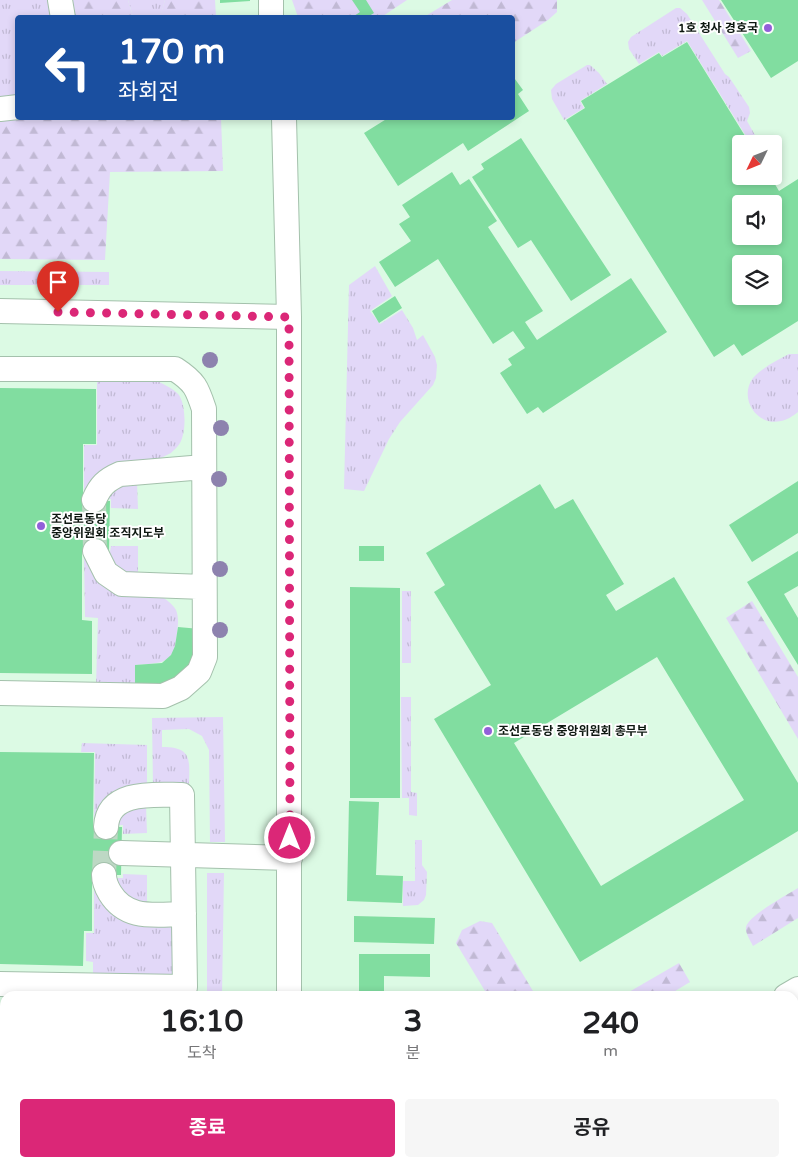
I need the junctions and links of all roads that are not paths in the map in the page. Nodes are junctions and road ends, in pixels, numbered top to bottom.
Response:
1 (60, 0) edge
2 (271, 0) edge
3 (62, 15) edge
4 (271, 15) edge
5 (15, 107) edge
6 (0, 109) edge
7 (284, 120) edge
8 (0, 311) edge
9 (289, 317) junction
10 (0, 369) edge
11 (204, 467) junction
12 (94, 500) tunnel mouth
13 (95, 551) tunnel mouth
14 (204, 587) junction
15 (0, 693) edge
16 (106, 827) tunnel mouth
17 (121, 853) dead end
18 (183, 855) junction
19 (290, 858) junction
20 (104, 875) tunnel mouth
21 (184, 914) junction
22 (0, 984) edge
23 (289, 991) edge

1 - 3 street
2 - 4 street
5 - 6 street
7 - 9 street
8 - 9 street
9 - 19 street
10 - 11 street
11 - 12 street
11 - 14 street
13 - 14 street
14 - 15 street
16 - 18 street
17 - 18 street
18 - 19 street
18 - 21 street
19 - 23 street
20 - 21 street
21 - 22 street

